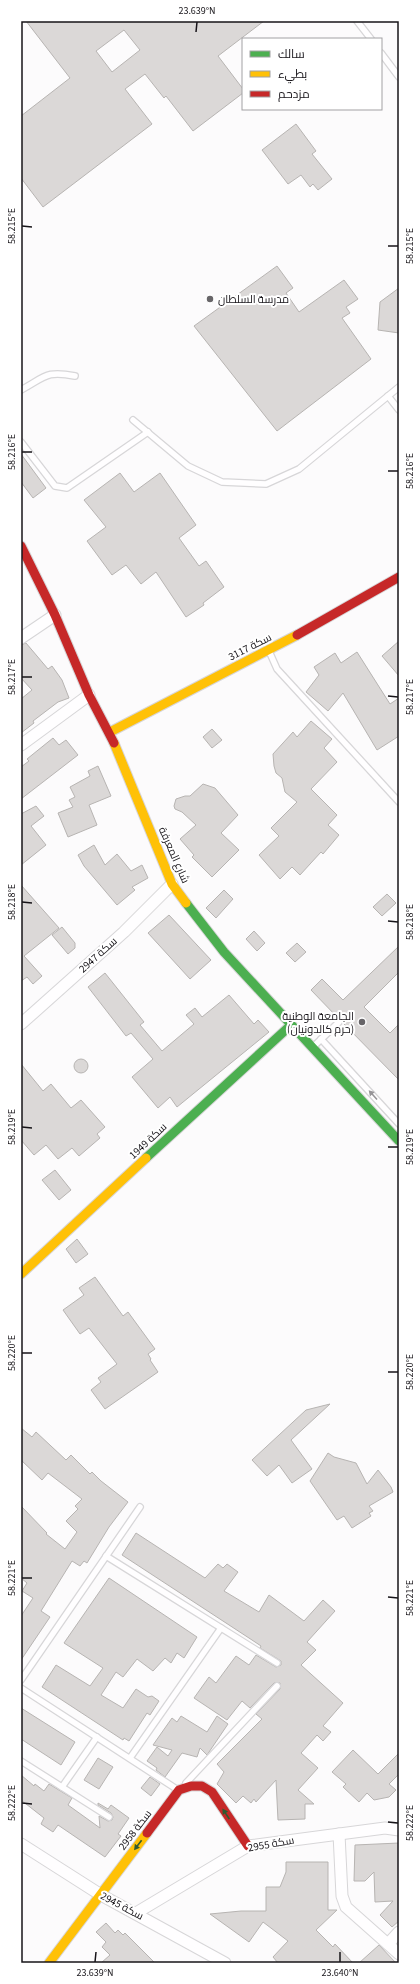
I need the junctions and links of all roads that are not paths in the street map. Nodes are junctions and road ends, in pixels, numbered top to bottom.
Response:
1 (357, 21) edge
2 (370, 38) edge
3 (382, 54) edge
4 (399, 77) edge
5 (75, 376) dead end
6 (399, 387) edge
7 (21, 390) edge
8 (388, 396) junction
9 (399, 410) edge
10 (133, 420) dead end
11 (148, 432) junction
12 (21, 442) edge
13 (21, 546) edge
14 (24, 558) edge
15 (399, 578) edge
16 (55, 615) junction
17 (21, 638) edge
18 (269, 651) junction
19 (89, 695) junction
20 (110, 732) junction
21 (21, 745) edge
22 (399, 802) edge
23 (172, 884) junction
24 (339, 1022) dead end
25 (21, 1024) edge
26 (291, 1025) junction
27 (321, 1039) junction
28 (312, 1048) junction
29 (399, 1124) edge
30 (399, 1141) edge
31 (21, 1274) edge
32 (140, 1507) dead end
33 (106, 1556) junction
34 (221, 1628) junction
35 (277, 1663) dead end
36 (21, 1680) edge
37 (277, 1686) dead end
38 (21, 1688) edge
39 (97, 1737) junction
40 (130, 1758) junction
41 (21, 1761) edge
42 (62, 1787) junction
43 (179, 1790) junction
44 (109, 1817) dead end
45 (399, 1830) edge
46 (339, 1834) junction
47 (21, 1844) edge
48 (248, 1846) junction
49 (101, 1895) junction
50 (136, 1913) junction
51 (399, 1932) edge
52 (388, 1944) junction
53 (399, 1954) edge
54 (49, 1963) edge
55 (225, 1963) edge

1 - 2 lane
3 - 4 lane
5 - 7 lane
6 - 8 lane
8 - 9 lane
8 - 11 lane
10 - 11 lane
11 - 12 lane
13 - 14 street, شارع المعرفة
14 - 16 street, شارع المعرفة
15 - 18 street, سكة 3117
16 - 17 street
16 - 19 street, شارع المعرفة
18 - 20 street, سكة 3117
18 - 22 lane
19 - 20 street, شارع المعرفة
19 - 21 street
20 - 23 street, شارع المعرفة
23 - 25 street, سكة 2947
23 - 26 street, شارع المعرفة
24 - 27 lane
26 - 28 street, شارع المعرفة
26 - 31 street, سكة 1949
27 - 28 lane
29 -> 27 lane
28 - 30 street, شارع المعرفة
32 - 33 lane
33 - 34 lane
33 - 36 lane
34 - 35 lane
34 - 40 lane
37 - 43 lane
38 - 39 lane
39 - 40 lane
39 - 42 lane
40 - 43 lane
41 - 42 lane
42 - 44 lane
48 -> 43 street
43 -> 49 street, سكة 2958
45 - 46 street, سكة 2955
46 - 48 street, سكة 2955
46 - 52 street
47 - 49 street, سكة 2945
48 - 50 street, سكة 2955
49 - 50 street, سكة 2945
49 - 54 street, سكة 2958
50 - 55 street, سكة 2945
51 - 52 street
52 - 53 street

